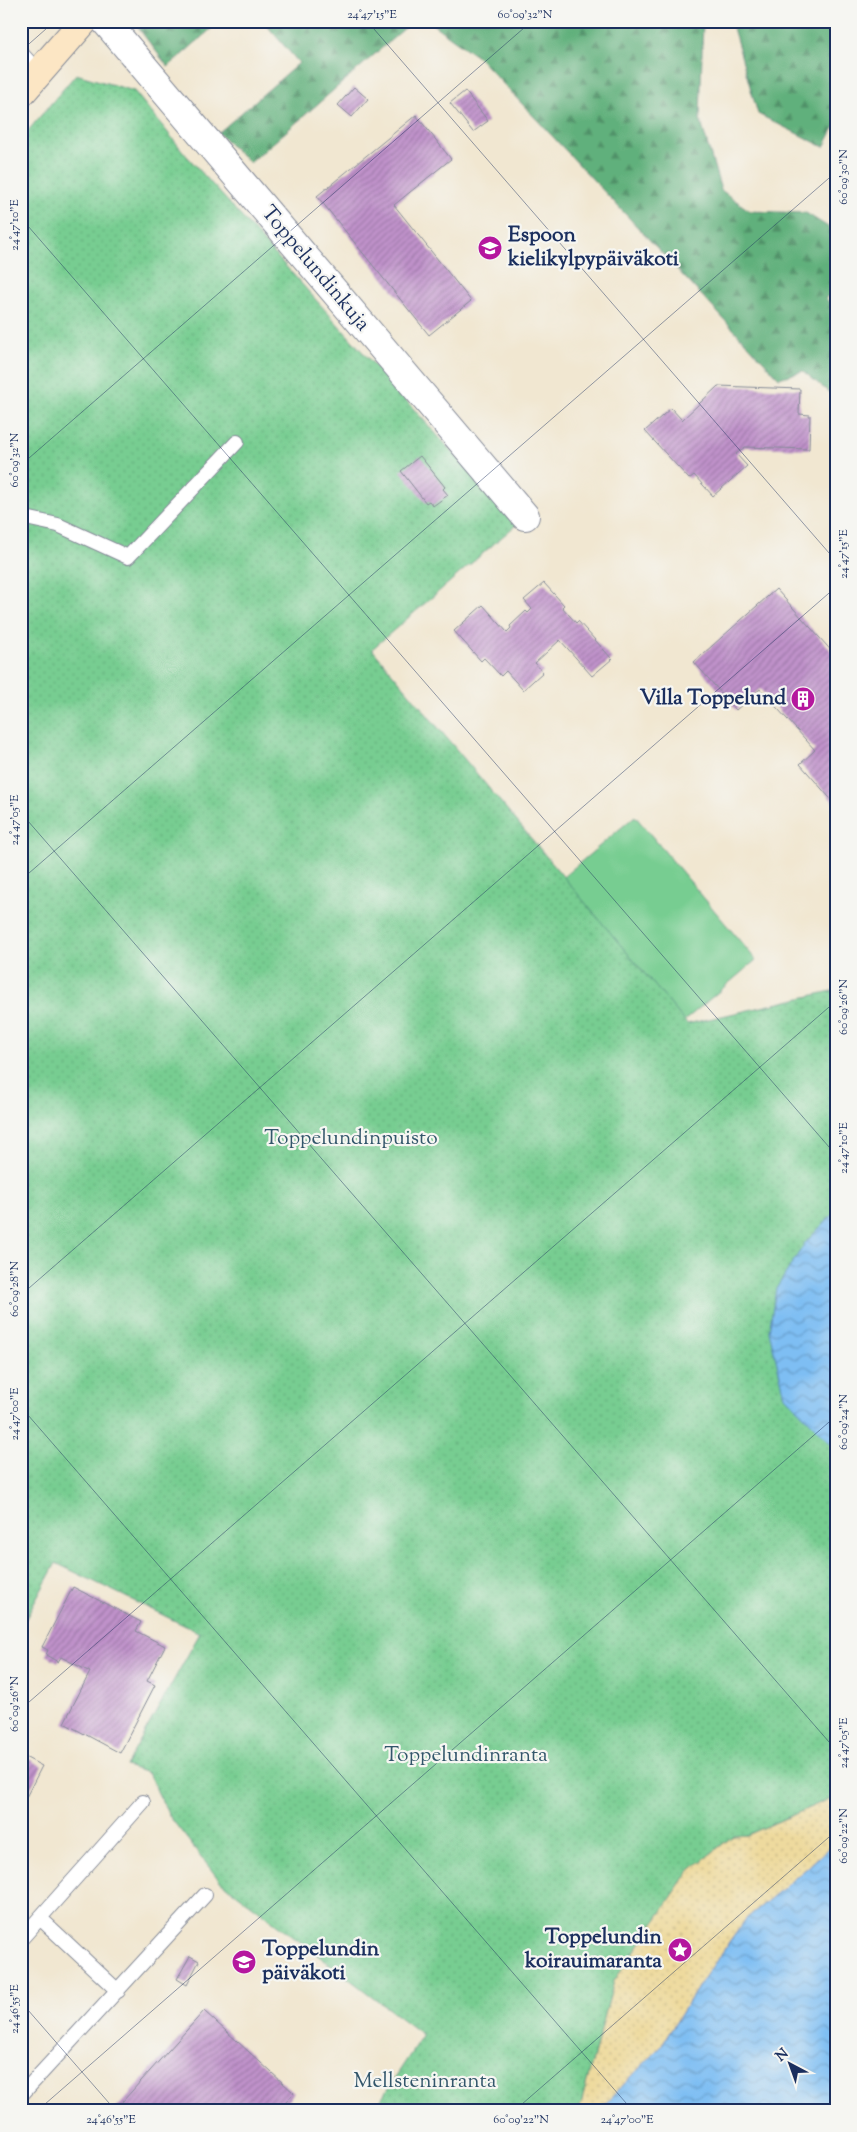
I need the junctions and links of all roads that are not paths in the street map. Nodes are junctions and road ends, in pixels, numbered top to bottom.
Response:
1 (84, 21) edge
2 (105, 21) edge
3 (30, 63) edge
4 (21, 93) edge
5 (237, 442) dead end
6 (525, 516) dead end
7 (21, 517) edge
8 (142, 1802) dead end
9 (205, 1895) dead end
10 (40, 1918) junction
11 (21, 1938) edge
12 (118, 1991) junction
13 (21, 2095) edge

1 - 3 main road
2 - 6 street, Toppelundinkuja
3 - 4 main road
5 - 7 lane
8 - 10 lane
9 - 12 lane
10 - 11 lane
10 - 12 lane
12 - 13 lane

